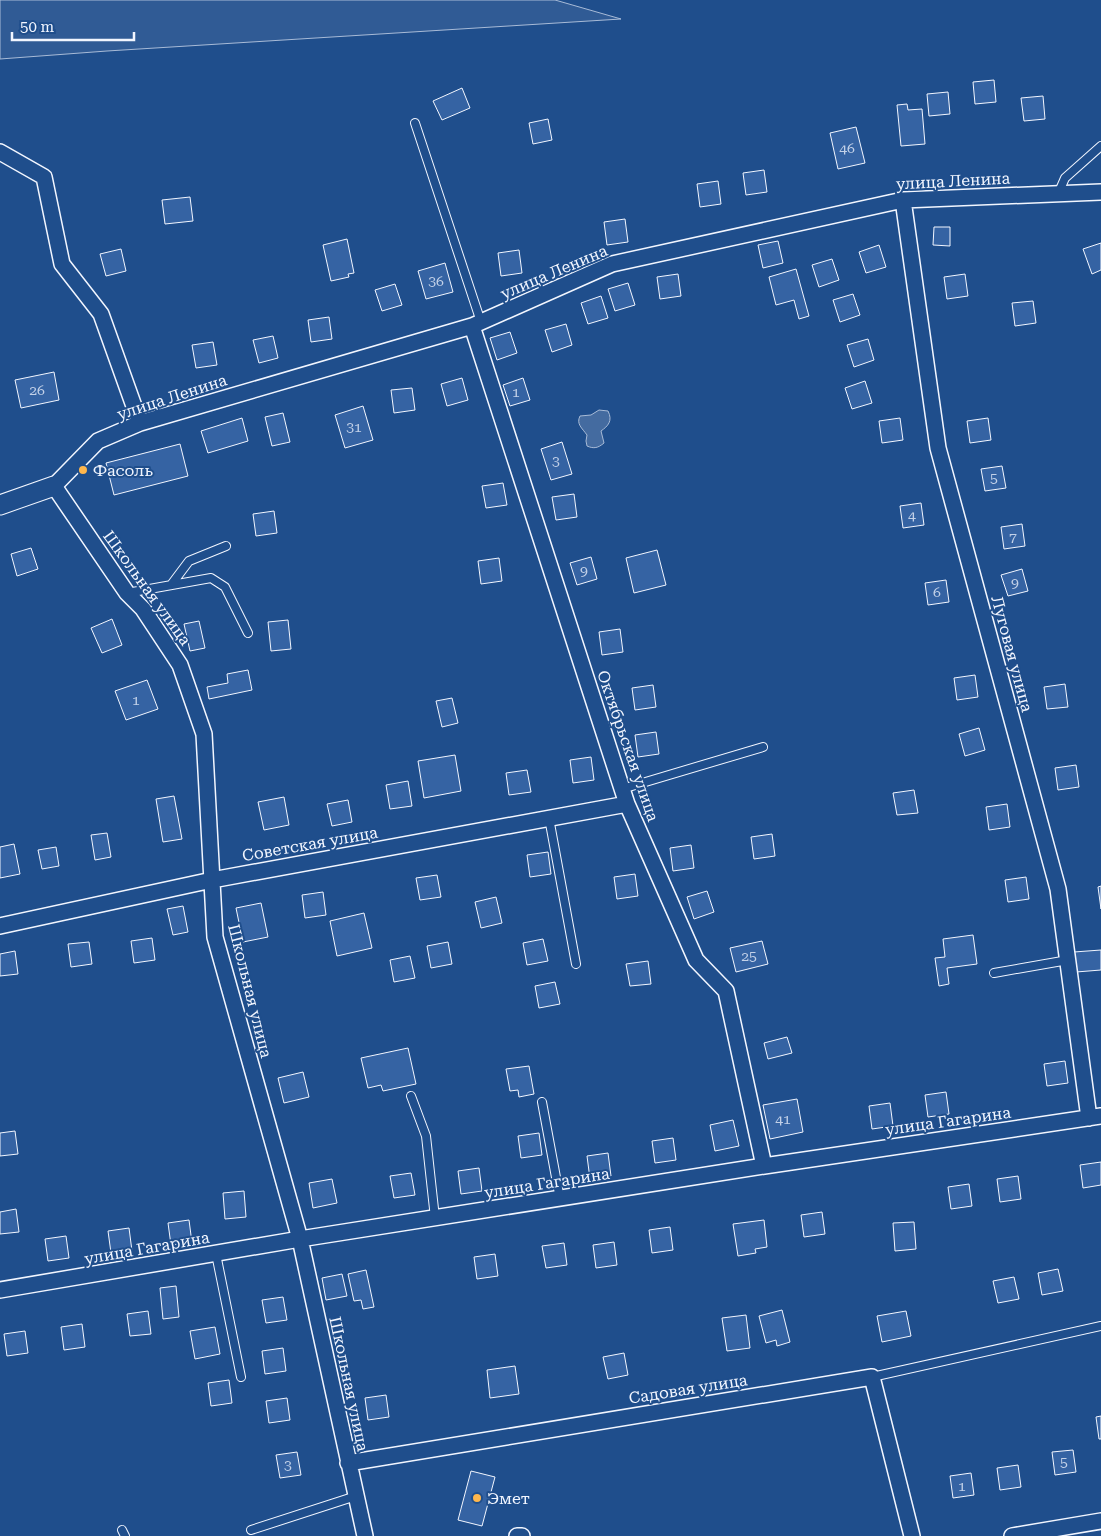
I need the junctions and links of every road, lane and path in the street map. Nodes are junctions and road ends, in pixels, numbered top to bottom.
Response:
1 (415, 123) dead end
2 (1101, 146) edge
3 (0, 152) edge
4 (1101, 192) edge
5 (1058, 194) junction
6 (903, 200) junction
7 (477, 324) junction
8 (140, 423) junction
9 (54, 486) junction
10 (0, 505) edge
11 (226, 546) dead end
12 (171, 585) junction
13 (127, 592) junction
14 (248, 633) dead end
15 (763, 747) dead end
16 (622, 789) junction
17 (627, 804) junction
18 (549, 818) junction
19 (212, 880) junction
20 (0, 926) edge
21 (1068, 960) junction
22 (576, 964) dead end
23 (994, 973) dead end
24 (411, 1096) dead end
25 (542, 1102) dead end
26 (1095, 1117) edge
27 (764, 1166) junction
28 (560, 1198) junction
29 (435, 1218) junction
30 (300, 1240) junction
31 (216, 1254) junction
32 (0, 1290) edge
33 (1101, 1326) edge
34 (241, 1377) dead end
35 (872, 1377) junction
36 (348, 1463) junction
37 (356, 1496) junction
38 (1101, 1521) edge
39 (251, 1530) dead end
40 (365, 1536) edge
41 (517, 1536) edge
42 (522, 1536) edge
43 (912, 1536) edge
44 (1012, 1536) edge

1 - 7 lane
2 - 5 lane
3 - 8 street
4 - 5 street, улица Ленина
5 - 6 street, улица Ленина
6 - 7 street, улица Ленина
6 - 21 street, Луговая улица
7 - 8 street, улица Ленина
7 - 16 street, Октябрьская улица
8 - 9 street, улица Ленина
9 - 10 street
9 - 13 street, Школьная улица
11 - 12 lane
12 - 13 lane
12 - 14 lane
13 - 19 street, Школьная улица
15 - 16 lane
16 - 17 street, Октябрьская улица
17 - 18 street, Советская улица
17 - 27 street, Октябрьская улица
18 - 19 street, Советская улица
18 - 22 lane
19 - 20 street, Советская улица
19 - 30 street, Школьная улица
21 - 23 lane
21 - 26 street, Луговая улица
24 - 29 lane
25 - 28 lane
26 - 27 street, улица Гагарина
27 - 28 street, улица Гагарина
28 - 29 street, улица Гагарина
29 - 30 street, улица Гагарина
30 - 31 street, улица Гагарина
30 - 36 street, Школьная улица
31 - 32 street, улица Гагарина
31 - 34 lane
33 - 35 lane
35 - 36 street, Садовая улица
35 - 43 street
36 - 37 street, Школьная улица
37 - 39 lane
37 - 40 street, Школьная улица
38 - 44 street
41 - 42 street

